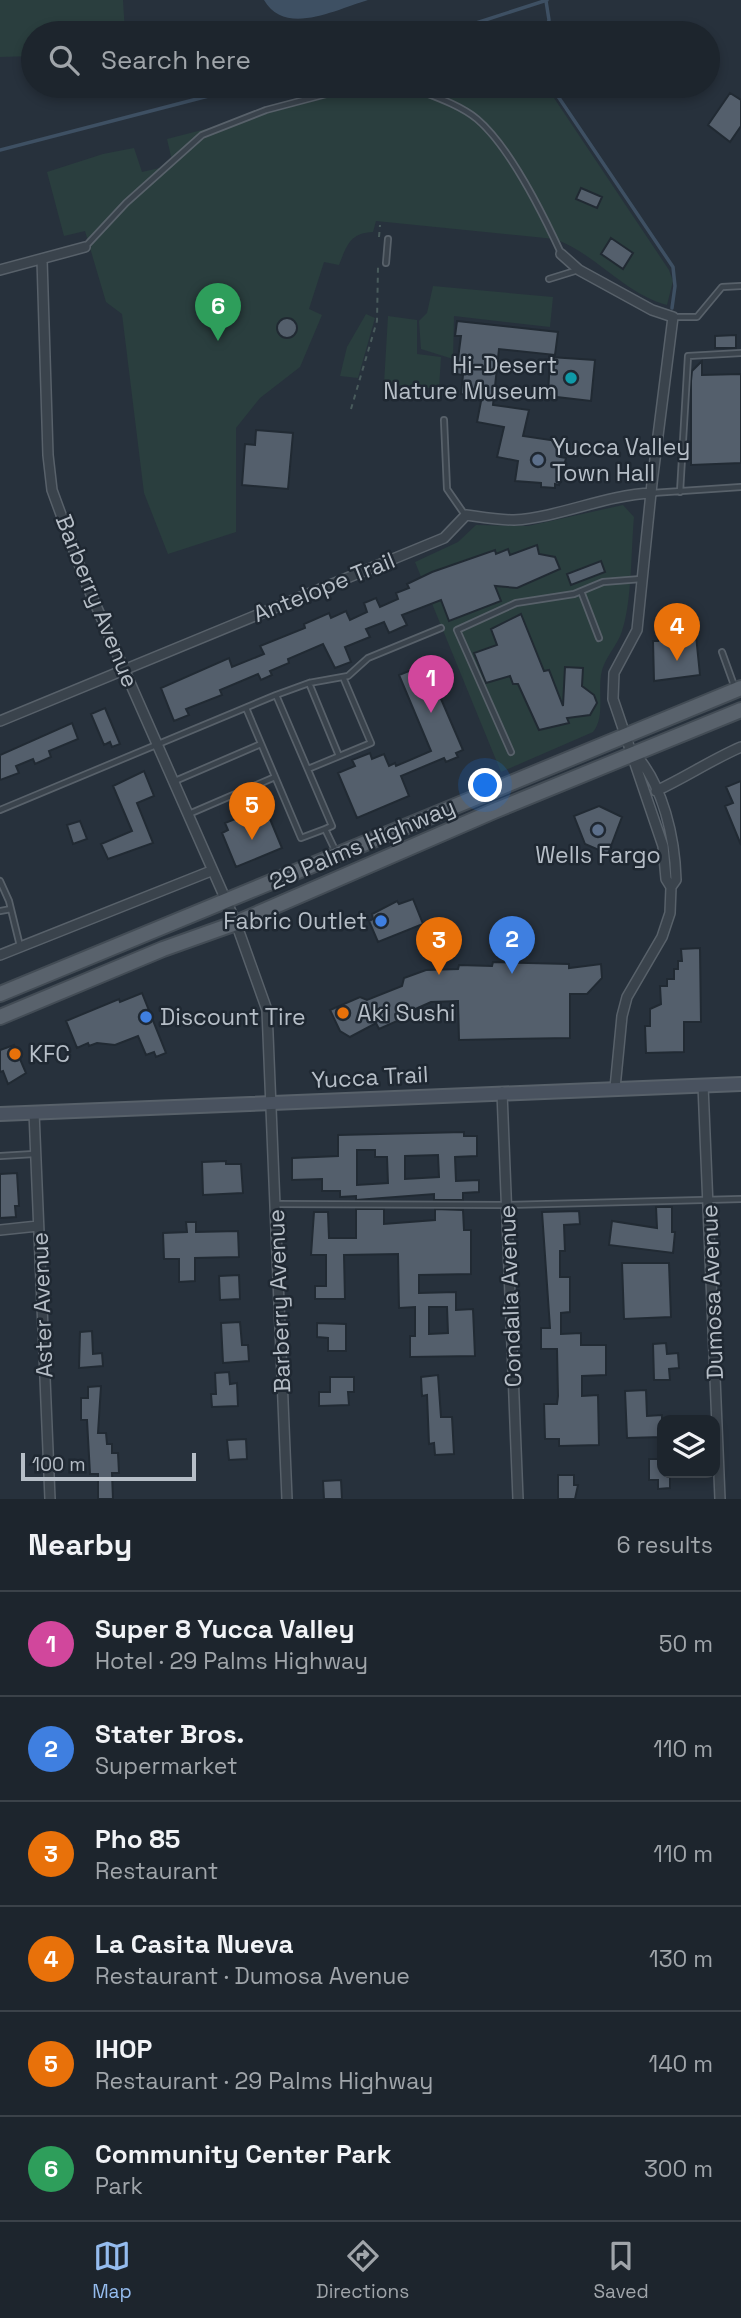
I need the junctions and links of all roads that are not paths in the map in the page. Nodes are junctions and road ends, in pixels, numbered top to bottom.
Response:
1 (311, 98) edge
2 (433, 98) edge
3 (388, 239) dead end
4 (85, 247) joint
5 (561, 254) joint
6 (42, 259) junction
7 (386, 263) dead end
8 (0, 270) edge
9 (579, 270) junction
10 (550, 279) dead end
11 (741, 286) edge
12 (673, 317) junction
13 (741, 354) edge
14 (444, 420) dead end
15 (741, 487) edge
16 (680, 492) junction
17 (652, 493) junction
18 (466, 515) junction
19 (642, 579) junction
20 (581, 591) junction
21 (441, 628) dead end
22 (599, 638) dead end
23 (722, 652) dead end
24 (124, 669) junction
25 (343, 677) junction
26 (309, 682) junction
27 (738, 689) edge
28 (276, 695) junction
29 (246, 708) junction
30 (741, 710) edge
31 (0, 721) edge
32 (627, 736) junction
33 (261, 744) junction
34 (158, 746) junction
35 (741, 747) edge
36 (511, 752) dead end
37 (635, 754) junction
38 (339, 757) junction
39 (308, 769) junction
40 (275, 777) junction
41 (173, 782) junction
42 (656, 791) junction
43 (0, 810) edge
44 (187, 814) junction
45 (325, 829) junction
46 (337, 856) junction
47 (211, 870) junction
48 (0, 881) edge
49 (671, 887) junction
50 (225, 903) junction
51 (11, 909) junction
52 (0, 911) edge
53 (236, 923) junction
54 (20, 947) junction
55 (0, 955) edge
56 (0, 994) edge
57 (0, 1017) edge
58 (703, 1084) junction
59 (741, 1084) edge
60 (615, 1088) junction
61 (502, 1092) junction
62 (272, 1103) junction
63 (34, 1112) junction
64 (0, 1114) edge
65 (35, 1154) junction
66 (0, 1156) edge
67 (741, 1199) edge
68 (709, 1201) junction
69 (275, 1204) junction
70 (507, 1205) junction
71 (38, 1226) junction
72 (0, 1230) edge
73 (50, 1499) edge
74 (287, 1499) edge
75 (518, 1499) edge
76 (720, 1499) edge

1 - 4 lane
2 - 5 lane
3 - 7 lane
4 - 6 street
5 - 9 street
6 - 8 street
6 - 24 street, Barberry Avenue
9 - 10 lane
9 - 12 street
11 - 12 lane
12 - 17 street
13 - 16 lane
14 - 18 lane
15 - 16 lane
16 - 17 lane
17 - 18 street
17 - 19 street
18 - 24 street, Antelope Trail
19 - 20 lane
19 - 32 street
20 - 22 lane
20 - 36 lane
21 - 25 lane
23 - 27 lane
24 - 31 street, Antelope Trail
24 - 34 street, Barberry Avenue
25 - 26 lane
25 - 38 lane
26 - 28 lane
26 - 38 lane
27 - 32 main road, 29 Palms Highway
28 - 29 lane
28 - 39 lane
29 - 33 lane
29 - 34 lane
30 - 37 main road, 29 Palms Highway
32 - 37 street
32 - 46 main road, 29 Palms Highway
33 - 40 lane
33 - 41 lane
34 - 41 street, Barberry Avenue
34 - 43 lane
35 - 42 street
37 - 42 street
37 - 49 street
37 - 53 main road, 29 Palms Highway
38 - 39 lane
39 - 45 lane
40 - 44 lane
40 - 45 lane
41 - 44 street, Barberry Avenue
42 - 49 street
44 - 47 street, Barberry Avenue
45 - 46 lane
46 - 50 main road, 29 Palms Highway
47 - 50 street, Barberry Avenue
47 - 54 street
48 - 51 lane
49 - 60 street
50 - 53 street, Barberry Avenue
50 - 56 main road, 29 Palms Highway
51 - 52 lane
51 - 54 lane
53 - 57 main road, 29 Palms Highway
53 - 62 street, Barberry Avenue
54 - 55 street
58 - 59 street, Yucca Trail
58 - 60 street, Yucca Trail
58 - 68 street, Dumosa Avenue
60 - 61 street, Yucca Trail
61 - 62 street, Yucca Trail
61 - 70 street, Condalia Avenue
62 - 63 street, Yucca Trail
62 - 69 street, Barberry Avenue
63 - 64 street, Yucca Trail
63 - 65 street, Aster Avenue
65 - 66 lane
65 - 71 street, Aster Avenue
67 - 68 lane
68 - 70 lane
68 - 76 street, Dumosa Avenue
69 - 70 lane
69 - 74 street, Barberry Avenue
70 - 75 street, Condalia Avenue
71 - 72 street
71 - 73 street, Aster Avenue

